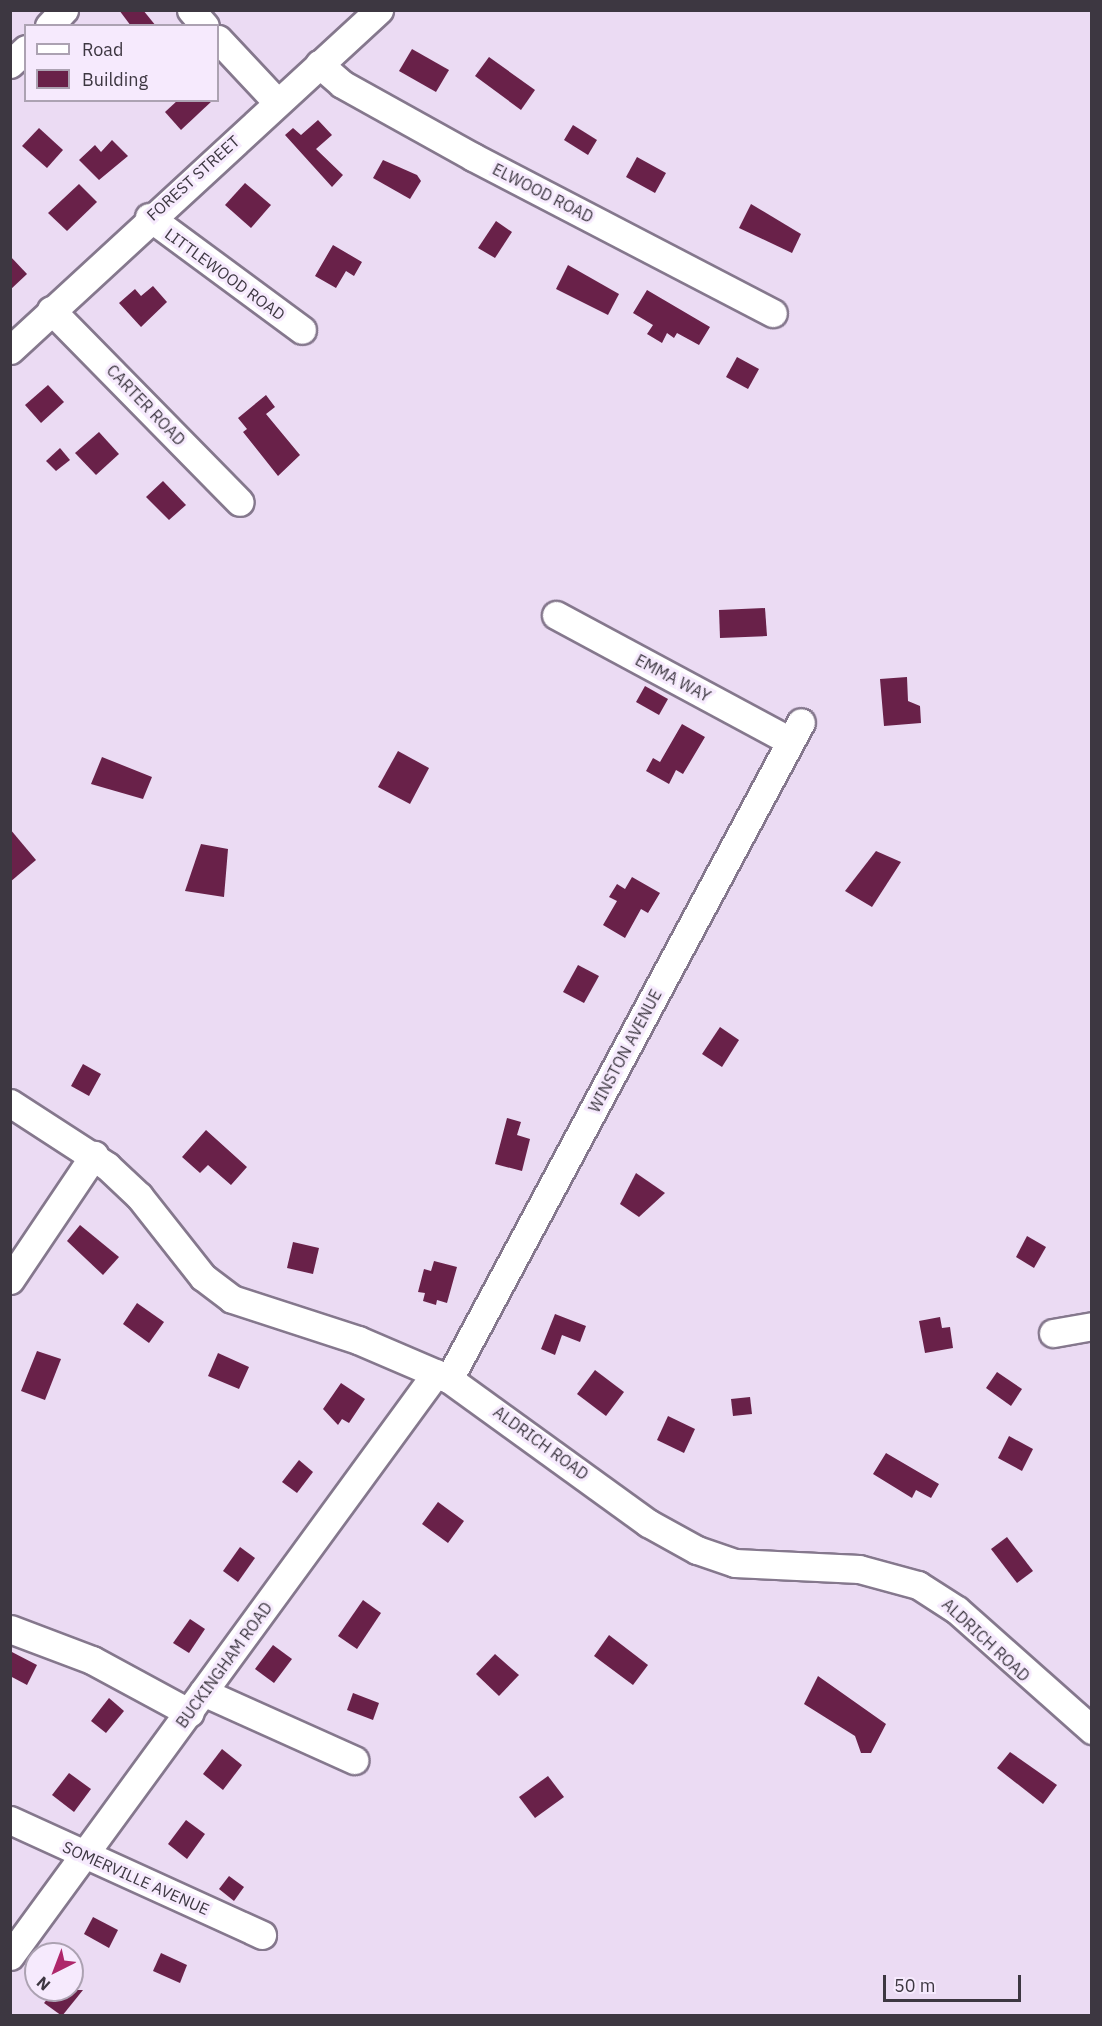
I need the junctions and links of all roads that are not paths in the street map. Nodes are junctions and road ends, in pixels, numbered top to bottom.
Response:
1 (64, 10) edge
2 (191, 10) edge
3 (379, 10) edge
4 (51, 24) edge
5 (203, 24) edge
6 (219, 40) edge
7 (24, 51) edge
8 (10, 64) edge
9 (319, 64) junction
10 (277, 102) junction
11 (149, 217) junction
12 (51, 310) junction
13 (773, 313) dead end
14 (302, 330) dead end
15 (10, 350) edge
16 (240, 502) dead end
17 (556, 615) dead end
18 (796, 732) joint
19 (10, 1103) edge
20 (94, 1155) junction
21 (10, 1280) edge
22 (1092, 1326) edge
23 (1053, 1333) dead end
24 (443, 1376) junction
25 (10, 1629) edge
26 (197, 1703) junction
27 (1092, 1730) edge
28 (354, 1760) dead end
29 (10, 1820) edge
30 (84, 1856) junction
31 (262, 1935) dead end
32 (10, 1956) edge

1 - 4 street
2 - 5 street
3 - 9 street, FOREST STREET
6 - 10 street
7 - 8 street
9 - 10 street, FOREST STREET
9 - 13 street, ELWOOD ROAD
10 - 11 street, FOREST STREET
11 - 12 street, FOREST STREET
11 - 14 street, LITTLEWOOD ROAD
12 - 15 street, FOREST STREET
12 - 16 street, CARTER ROAD
17 - 18 street, EMMA WAY
18 - 24 street, WINSTON AVENUE
19 - 20 street, ALDRICH ROAD
20 - 21 street
20 - 24 street, ALDRICH ROAD
22 - 23 street
24 - 26 street, BUCKINGHAM ROAD
24 - 27 street, ALDRICH ROAD
25 - 26 street
26 - 28 street
26 - 30 street, BUCKINGHAM ROAD
29 - 30 street, SOMERVILLE AVENUE
30 - 31 street, SOMERVILLE AVENUE
30 - 32 street, BUCKINGHAM ROAD

